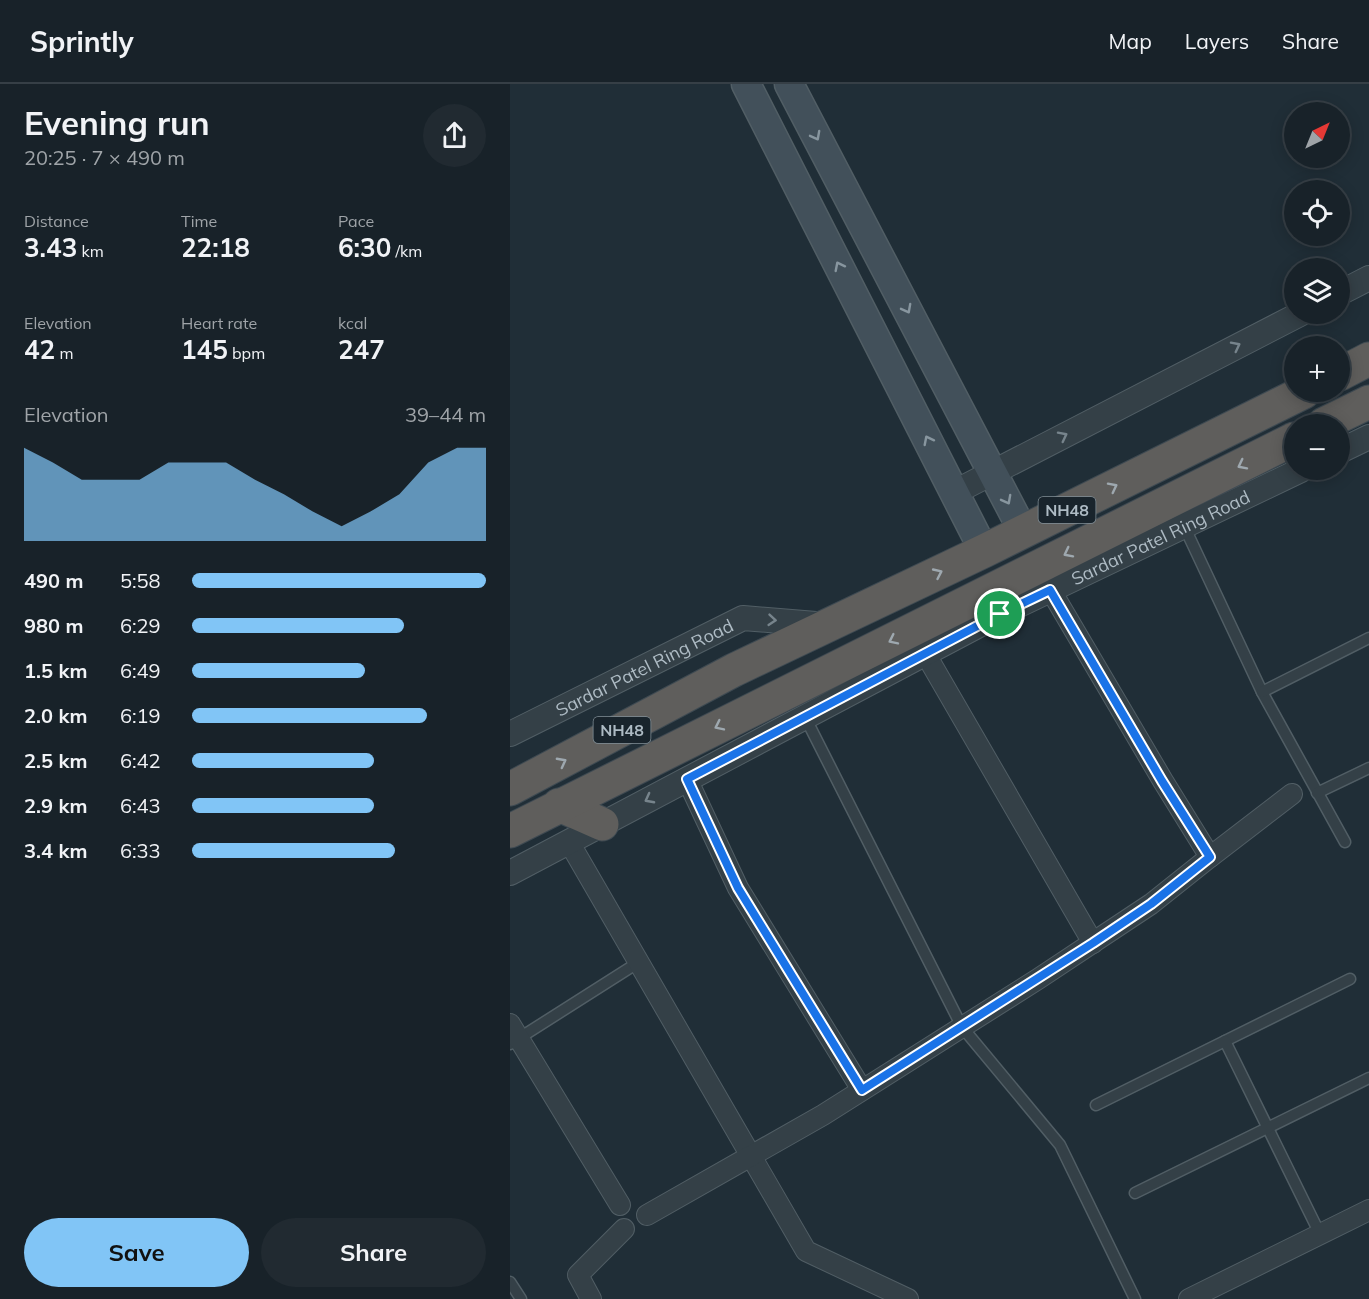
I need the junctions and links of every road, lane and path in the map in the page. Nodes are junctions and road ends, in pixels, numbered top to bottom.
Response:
1 (746, 84) edge
2 (789, 84) edge
3 (1369, 278) edge
4 (1350, 288) edge
5 (1284, 322) edge
6 (1369, 359) edge
7 (1350, 369) edge
8 (1284, 402) edge
9 (1369, 402) edge
10 (1344, 414) edge
11 (1369, 437) edge
12 (1284, 444) edge
13 (1350, 446) edge
14 (992, 472) junction
15 (1284, 478) edge
16 (955, 492) junction
17 (1184, 526) junction
18 (1023, 531) junction
19 (984, 551) junction
20 (1050, 590) junction
21 (829, 625) junction
22 (1369, 638) edge
23 (925, 653) junction
24 (1262, 692) junction
25 (805, 717) junction
26 (510, 734) edge
27 (1369, 768) edge
28 (687, 779) junction
29 (510, 789) edge
30 (1317, 793) junction
31 (1292, 794) dead end
32 (559, 806) junction
33 (602, 824) junction
34 (510, 831) edge
35 (569, 842) junction
36 (1345, 842) dead end
37 (1210, 857) junction
38 (510, 873) edge
39 (1093, 943) junction
40 (639, 962) junction
41 (1350, 979) dead end
42 (962, 1027) junction
43 (513, 1035) edge
44 (1225, 1041) junction
45 (1369, 1078) edge
46 (862, 1090) junction
47 (1096, 1105) dead end
48 (1266, 1127) junction
49 (752, 1156) junction
50 (1135, 1193) dead end
51 (620, 1205) dead end
52 (1369, 1210) edge
53 (647, 1215) dead end
54 (624, 1229) dead end
55 (1320, 1234) junction
56 (510, 1282) edge
57 (521, 1299) edge
58 (591, 1299) edge
59 (908, 1299) edge
60 (1135, 1299) edge
61 (1189, 1299) edge

16 -> 1 main road
2 -> 14 main road
3 - 4 street
14 -> 5 street
6 - 7 highway
18 -> 8 highway, NH48
9 - 10 highway
11 - 13 street
12 -> 32 highway, Sardar Patel Ring Road / NH48
14 - 16 street
14 -> 18 main road
15 - 17 street, Sardar Patel Ring Road
16 - 19 main road
17 - 20 street, Sardar Patel Ring Road
17 - 24 lane
18 - 19 highway, NH48
21 -> 19 highway, NH48
20 - 23 street, Sardar Patel Ring Road
20 - 37 street
26 -> 21 street, Sardar Patel Ring Road
29 -> 21 highway, NH48
22 - 24 lane
23 - 25 street, Sardar Patel Ring Road
23 - 39 street
24 - 30 lane
25 - 28 street, Sardar Patel Ring Road
25 - 42 lane
27 - 30 lane
28 -> 33 street, Sardar Patel Ring Road
28 - 46 street
30 - 36 lane
31 - 37 street
32 - 33 highway
32 - 34 highway, NH48
33 - 35 street, Sardar Patel Ring Road
35 - 38 street, Sardar Patel Ring Road
35 - 40 street
37 - 39 street
39 - 42 street
40 - 43 lane
40 - 49 street
41 - 44 lane
42 - 46 street
42 - 60 lane
43 - 51 street
44 - 47 lane
44 - 48 lane
45 - 48 lane
46 - 49 street
48 - 50 lane
48 - 55 lane
49 - 53 street
49 - 59 street
52 - 55 street
54 - 58 street
55 - 61 street
56 - 57 lane

